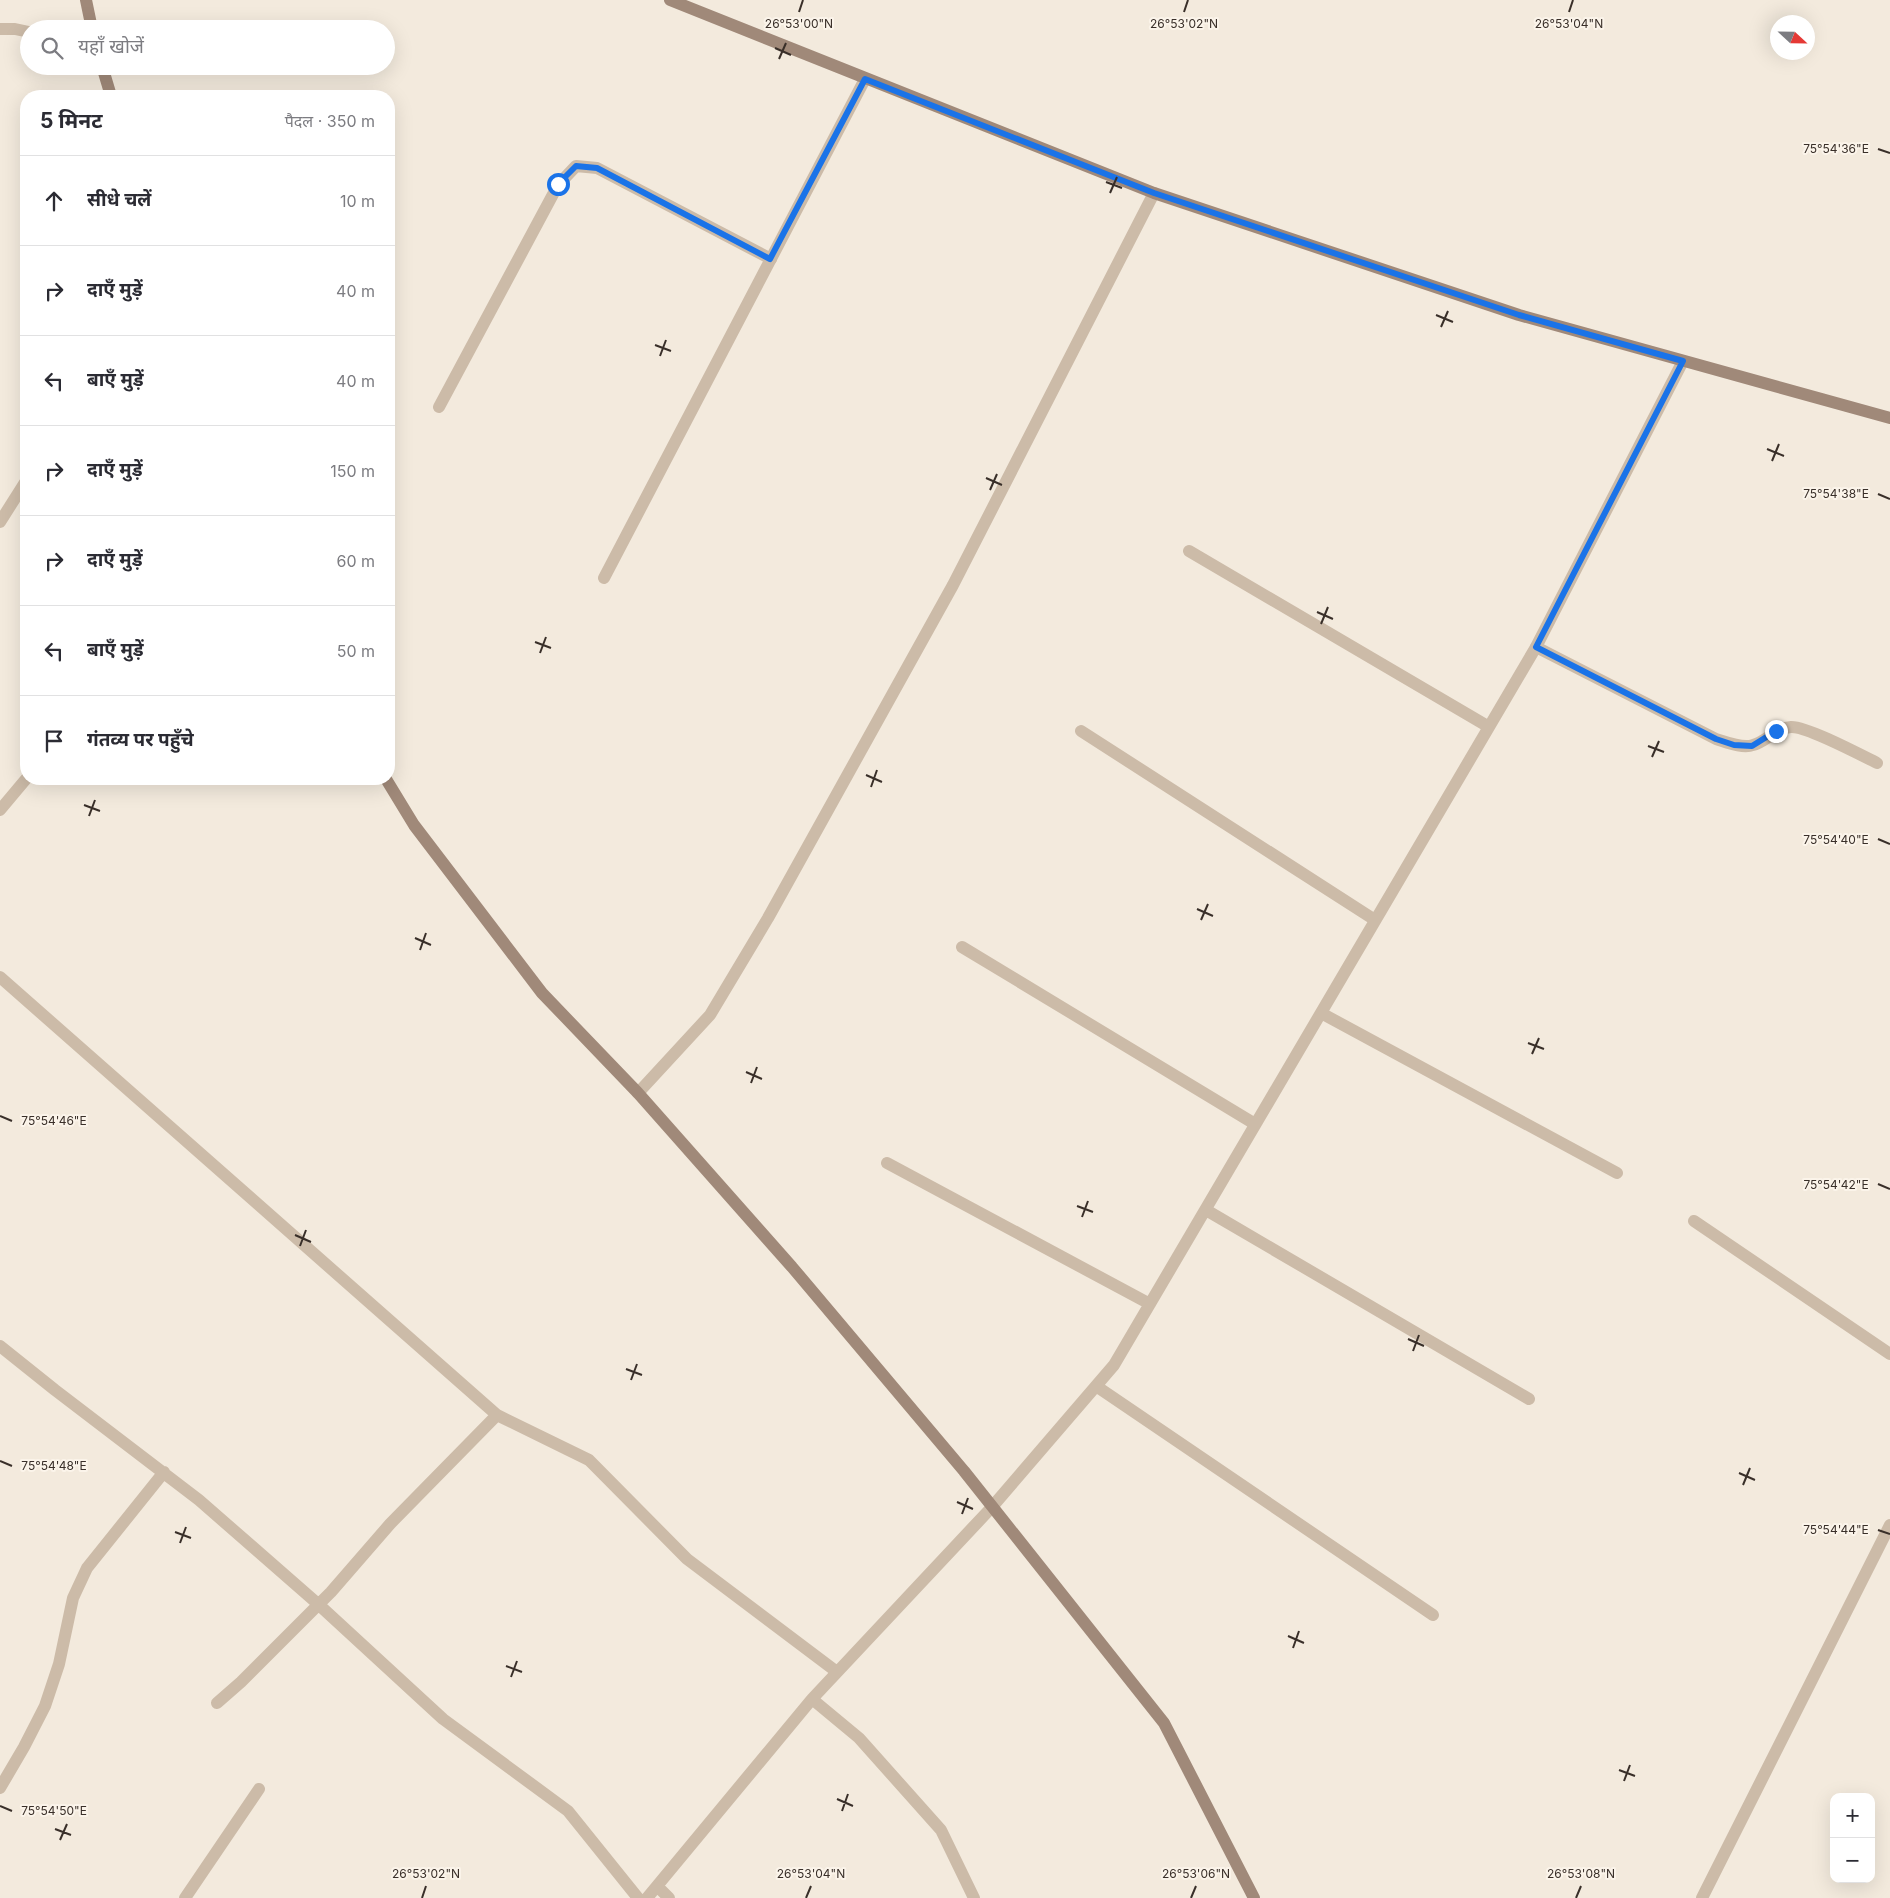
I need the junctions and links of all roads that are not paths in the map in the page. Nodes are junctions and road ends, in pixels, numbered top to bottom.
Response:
1 (86, 0) edge
2 (670, 0) edge
3 (90, 20) edge
4 (0, 29) edge
5 (20, 30) edge
6 (105, 75) edge
7 (865, 79) junction
8 (109, 90) edge
9 (1154, 193) junction
10 (770, 259) junction
11 (1683, 361) junction
12 (439, 407) dead end
13 (1890, 418) edge
14 (20, 490) edge
15 (0, 522) edge
16 (1189, 551) dead end
17 (604, 578) dead end
18 (1536, 647) junction
19 (1489, 727) junction
20 (1081, 731) dead end
21 (1877, 763) dead end
22 (21, 785) edge
23 (390, 785) edge
24 (0, 810) edge
25 (1375, 920) junction
26 (962, 947) dead end
27 (0, 977) edge
28 (1321, 1013) junction
29 (638, 1093) junction
30 (1255, 1124) junction
31 (887, 1162) dead end
32 (1617, 1173) dead end
33 (1206, 1210) junction
34 (1694, 1221) dead end
35 (1150, 1304) junction
36 (0, 1346) edge
37 (1890, 1354) edge
38 (1096, 1386) junction
39 (1529, 1399) dead end
40 (497, 1415) junction
41 (164, 1472) junction
42 (992, 1507) junction
43 (1890, 1525) edge
44 (318, 1604) junction
45 (1433, 1615) dead end
46 (837, 1672) junction
47 (812, 1699) junction
48 (217, 1703) dead end
49 (0, 1788) edge
50 (259, 1789) dead end
51 (657, 1886) junction
52 (185, 1898) edge
53 (638, 1898) edge
54 (647, 1898) edge
55 (669, 1898) edge
56 (974, 1898) edge
57 (1254, 1898) edge
58 (1702, 1898) edge

1 - 3 street
2 - 7 street
4 - 5 street
6 - 8 street
7 - 9 street
7 - 10 street
9 - 11 street
9 - 29 street
10 - 12 street
10 - 17 street
11 - 13 street
11 - 18 street
14 - 15 street
16 - 19 street
18 - 19 street
18 - 21 street
19 - 25 street
20 - 25 street
22 - 24 street
23 - 29 street
25 - 28 street
26 - 30 street
27 - 40 street
28 - 30 street
28 - 32 street
29 - 42 street
30 - 33 street
31 - 35 street
33 - 35 street
33 - 39 street
34 - 37 street
35 - 38 street
36 - 41 street
38 - 42 street
38 - 45 street
40 - 44 street
40 - 46 street
41 - 44 street
41 - 49 street
42 - 46 street
42 - 57 street
43 - 58 street
44 - 48 street
44 - 53 street
46 - 47 street
47 - 51 street
47 - 56 street
50 - 52 street
51 - 54 street
51 - 55 street

